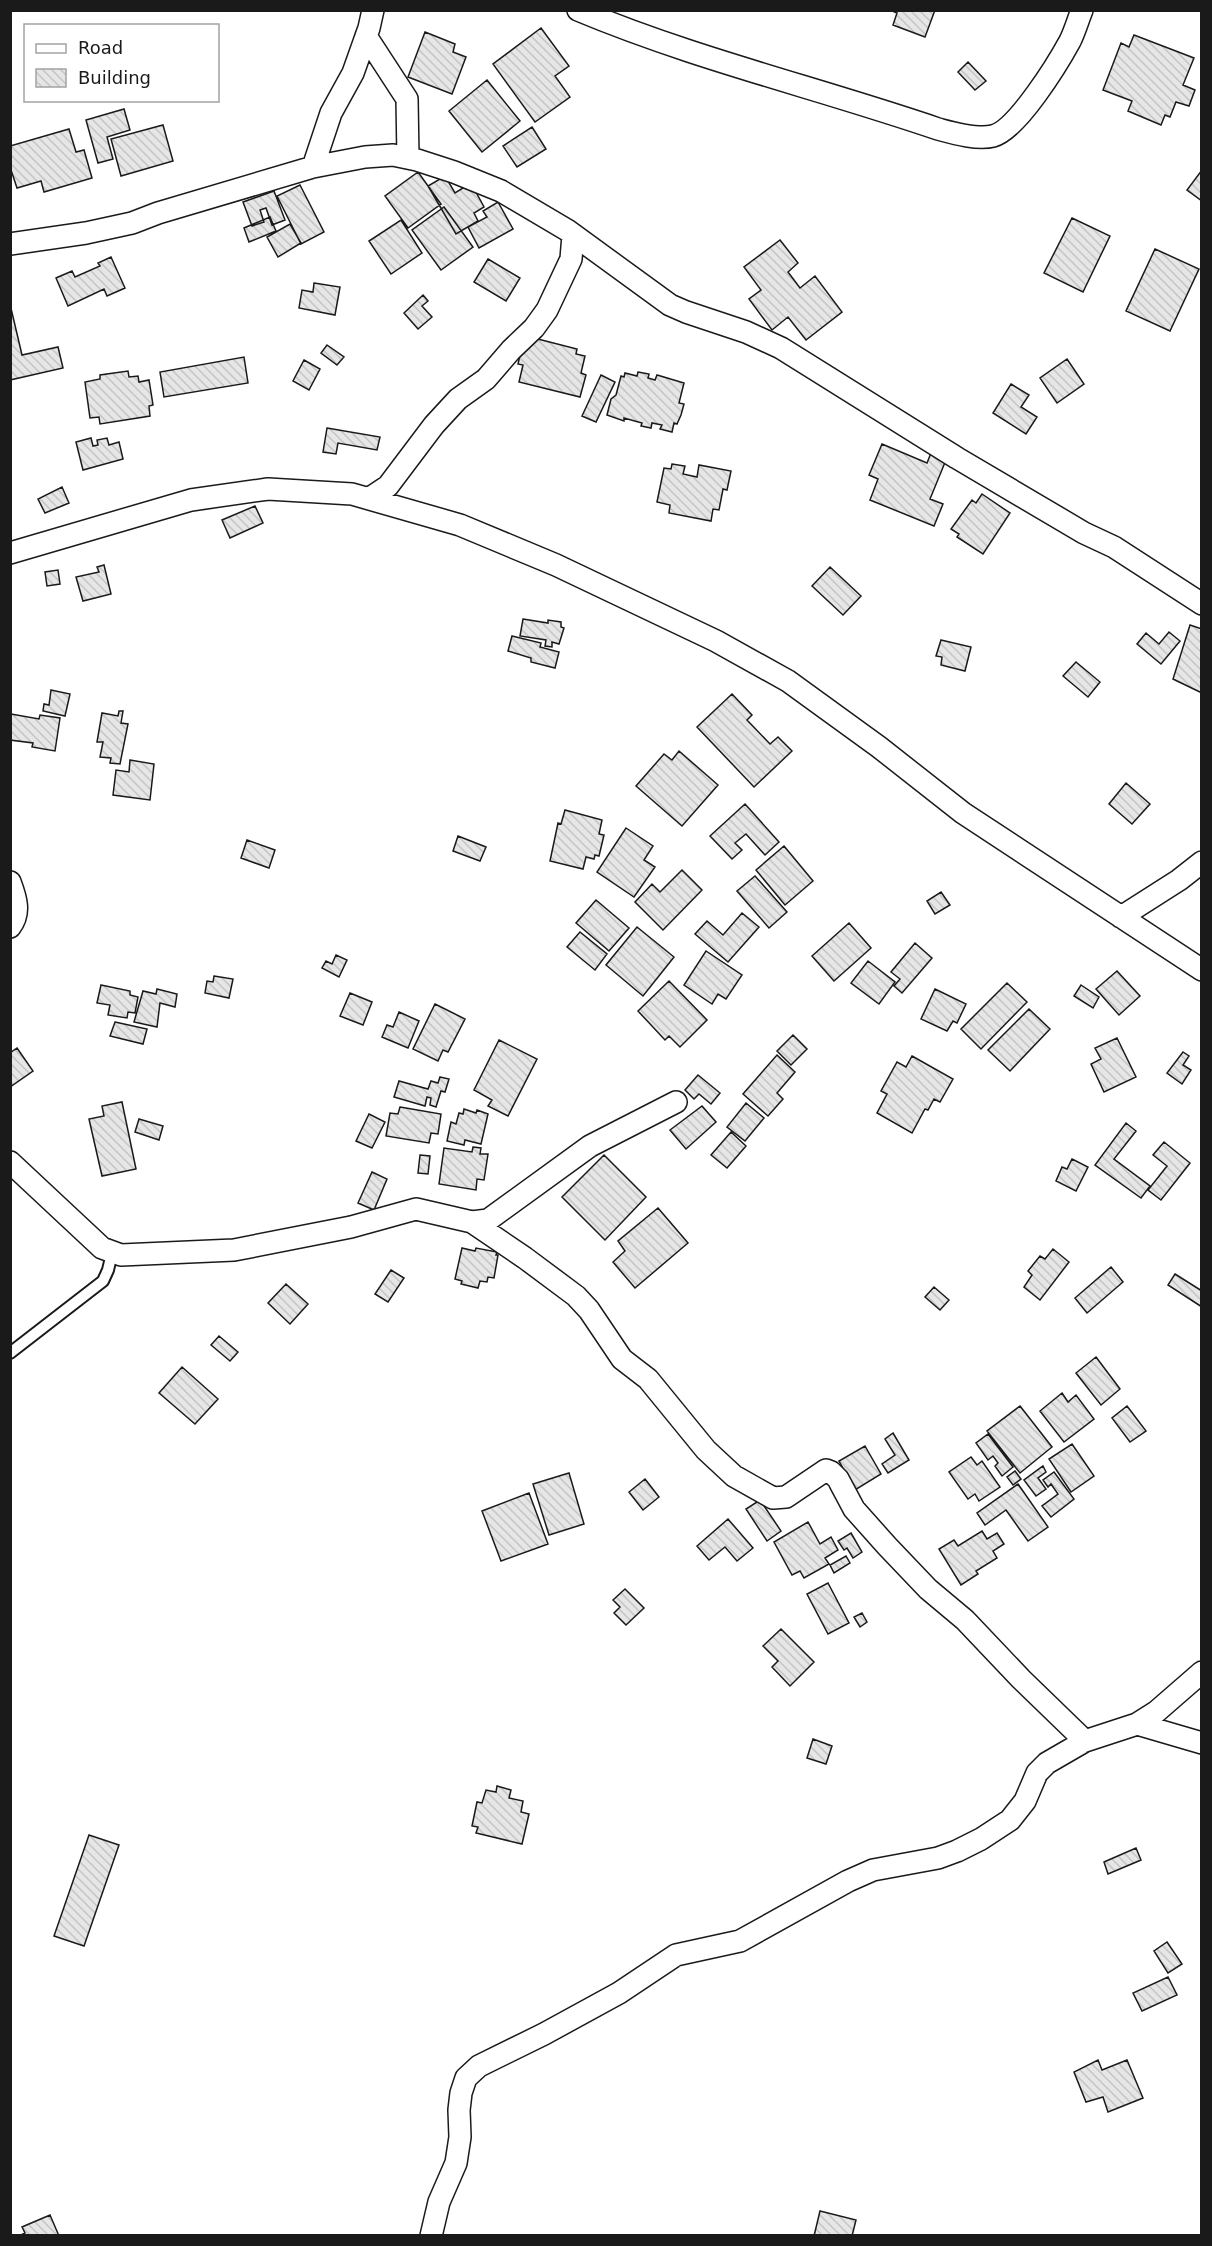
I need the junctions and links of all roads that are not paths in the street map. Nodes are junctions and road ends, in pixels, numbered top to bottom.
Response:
1 (373, 10) edge
2 (578, 10) edge
3 (1082, 10) edge
4 (366, 36) junction
5 (408, 158) junction
6 (313, 166) junction
7 (573, 235) junction
8 (10, 244) edge
9 (370, 498) junction
10 (10, 553) edge
11 (1202, 604) edge
12 (1202, 862) edge
13 (10, 882) edge
14 (1121, 917) junction
15 (10, 927) edge
16 (1202, 970) edge
17 (676, 1102) dead end
18 (10, 1162) edge
19 (472, 1222) junction
20 (112, 1253) junction
21 (10, 1353) edge
22 (1202, 1672) edge
23 (1137, 1724) junction
24 (1085, 1742) junction
25 (1202, 1743) edge
26 (431, 2235) edge

1 - 4 street
2 - 3 street
4 - 5 street
4 - 6 street
5 - 6 street
5 - 7 street
6 - 8 street
7 - 9 street
7 - 11 street
9 - 10 street
9 - 14 street
12 - 14 street
13 - 15 street
14 - 16 street
17 - 19 street
18 - 20 street
19 - 20 street
19 - 24 street
20 - 21 lane
22 - 23 street
23 - 24 street
23 - 25 street
24 - 26 street

